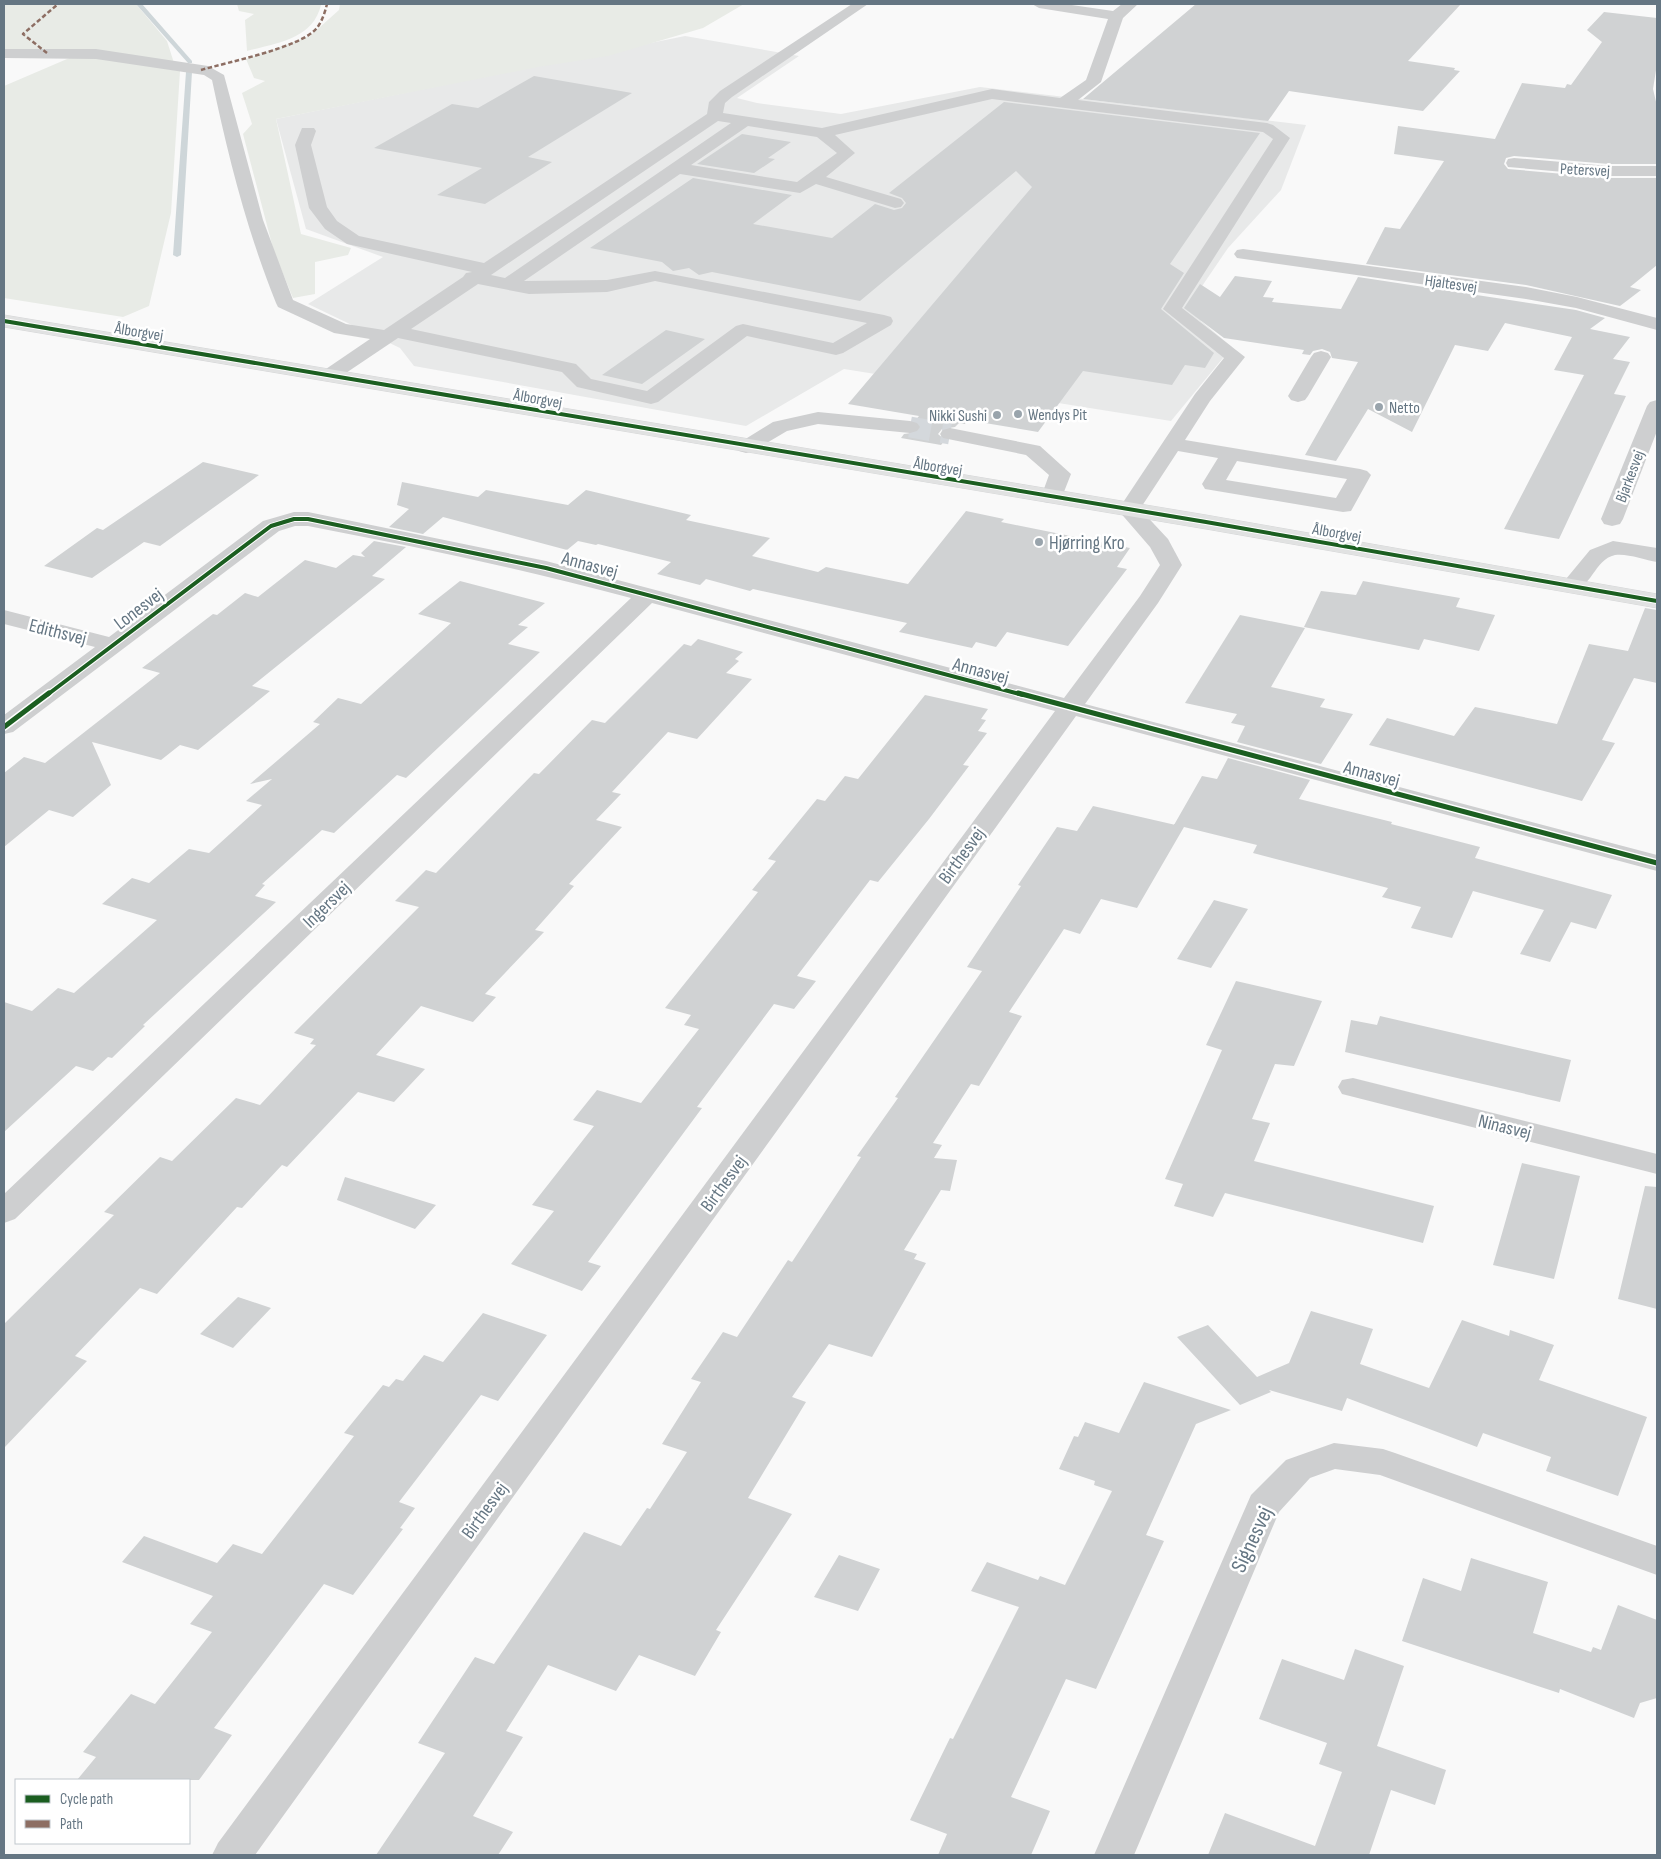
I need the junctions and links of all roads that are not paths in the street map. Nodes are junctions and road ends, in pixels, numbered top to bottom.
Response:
1 (861, 4) edge
2 (1039, 4) edge
3 (1132, 4) edge
4 (1116, 16) junction
5 (4, 52) edge
6 (1064, 102) junction
7 (714, 116) junction
8 (745, 120) junction
9 (308, 131) dead end
10 (822, 133) junction
11 (1514, 163) dead end
12 (676, 168) junction
13 (1657, 171) edge
14 (813, 178) junction
15 (895, 203) dead end
16 (1243, 254) dead end
17 (479, 273) junction
18 (508, 284) junction
19 (607, 286) junction
20 (656, 295) dead end
21 (743, 313) dead end
22 (4, 322) edge
23 (1657, 324) edge
24 (389, 334) junction
25 (859, 336) junction
26 (1321, 358) dead end
27 (330, 375) junction
28 (1298, 396) dead end
29 (1657, 406) edge
30 (910, 427) tunnel mouth
31 (950, 434) tunnel mouth
32 (1172, 444) junction
33 (746, 447) junction
34 (1232, 453) junction
35 (1052, 497) junction
36 (1129, 510) junction
37 (294, 519) joint
38 (1612, 519) dead end
39 (1657, 555) edge
40 (1572, 585) junction
41 (648, 595) junction
42 (1657, 595) edge
43 (1657, 601) edge
44 (4, 617) edge
45 (113, 645) junction
46 (1068, 709) junction
47 (4, 727) edge
48 (1657, 863) edge
49 (1353, 1087) dead end
50 (1657, 1164) edge
51 (4, 1212) edge
52 (1657, 1561) edge
53 (232, 1855) edge
54 (1114, 1855) edge

1 - 7 street
2 - 4 street
3 - 4 street
4 - 6 street
5 - 24 street
6 - 10 street
6 - 32 street
7 - 8 street
7 - 17 street
8 - 10 street
8 - 12 street
9 - 17 street
10 - 14 street
11 - 13 street, Petersvej
12 - 14 street
12 - 18 street
14 - 15 street
16 - 23 street, Hjaltesvej
17 - 18 street
17 - 24 street
18 - 19 street
19 - 20 street
19 - 25 street
21 - 25 street
22 - 27 main road, Ålborgvej
24 - 25 street
24 - 27 street
26 - 28 street
27 - 33 main road, Ålborgvej
29 - 38 street, Bjarkesvej
30 - 33 street
31 - 35 street
32 - 34 street
32 - 36 street
33 - 35 main road, Ålborgvej
34 - 34 street
35 - 36 main road, Ålborgvej
36 - 40 main road, Ålborgvej
36 - 46 street, Birthesvej
37 - 41 street, Annasvej
37 - 45 street, Lonesvej
39 - 40 street
40 - 42 main road, Ålborgvej
40 - 43 main road, Ålborgvej
41 - 46 street, Annasvej
41 - 51 street, Ingersvej
44 - 45 street, Edithsvej
45 - 47 street, Lonesvej
46 - 48 street, Annasvej
46 - 53 street, Birthesvej
49 - 50 street, Ninasvej
52 - 54 street, Signesvej

